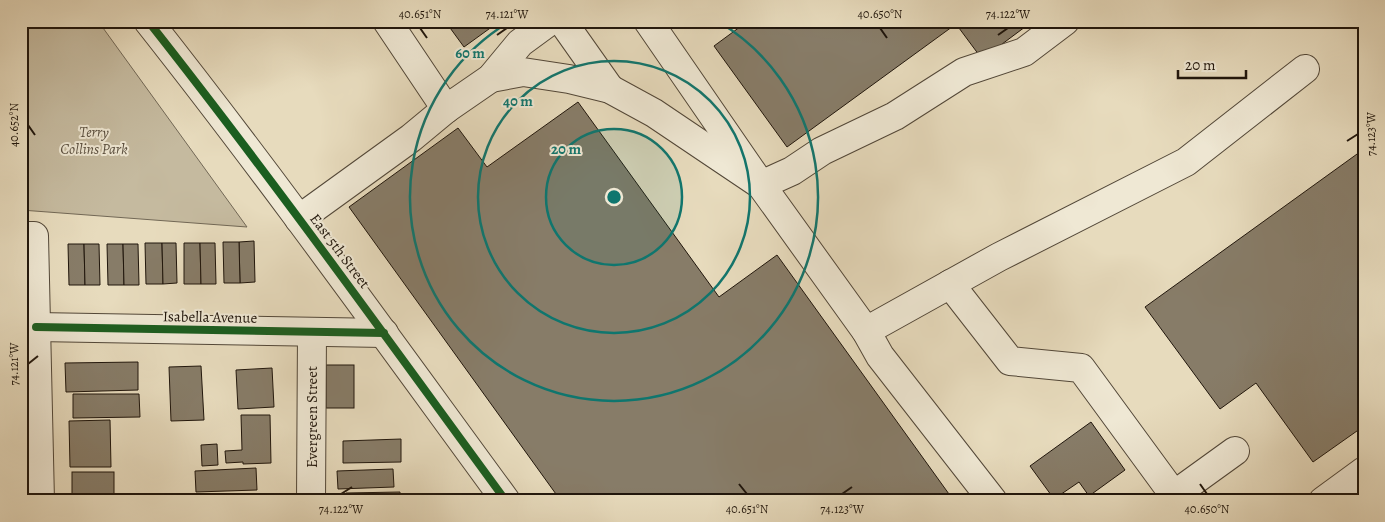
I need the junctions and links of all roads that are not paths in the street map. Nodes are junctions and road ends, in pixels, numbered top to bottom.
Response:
1 (148, 21) edge
2 (387, 21) edge
3 (550, 21) edge
4 (562, 21) edge
5 (1065, 21) edge
6 (655, 24) edge
7 (1305, 70) dead end
8 (491, 78) junction
9 (610, 89) junction
10 (446, 109) junction
11 (761, 185) junction
12 (299, 220) junction
13 (28, 236) edge
14 (950, 284) junction
15 (866, 331) junction
16 (312, 332) junction
17 (384, 333) junction
18 (31, 340) edge
19 (1235, 451) dead end
20 (1364, 471) edge
21 (40, 501) edge
22 (311, 501) edge
23 (506, 501) edge
24 (993, 501) edge
25 (1323, 501) edge

1 - 12 street, East 5th Street
2 - 10 street
3 - 8 street
4 - 9 street
5 - 11 street
6 - 11 street
7 - 14 street
8 - 9 street
8 - 10 street
9 - 11 street
10 - 12 street
11 - 15 street
12 - 17 street, East 5th Street
13 - 18 street
14 - 15 street
14 - 19 street
15 - 24 street
16 - 17 street, Isabella Avenue
16 - 18 street, Isabella Avenue
16 - 22 street, Evergreen Street
17 - 23 street, East 5th Street
18 - 21 street
20 - 25 street

